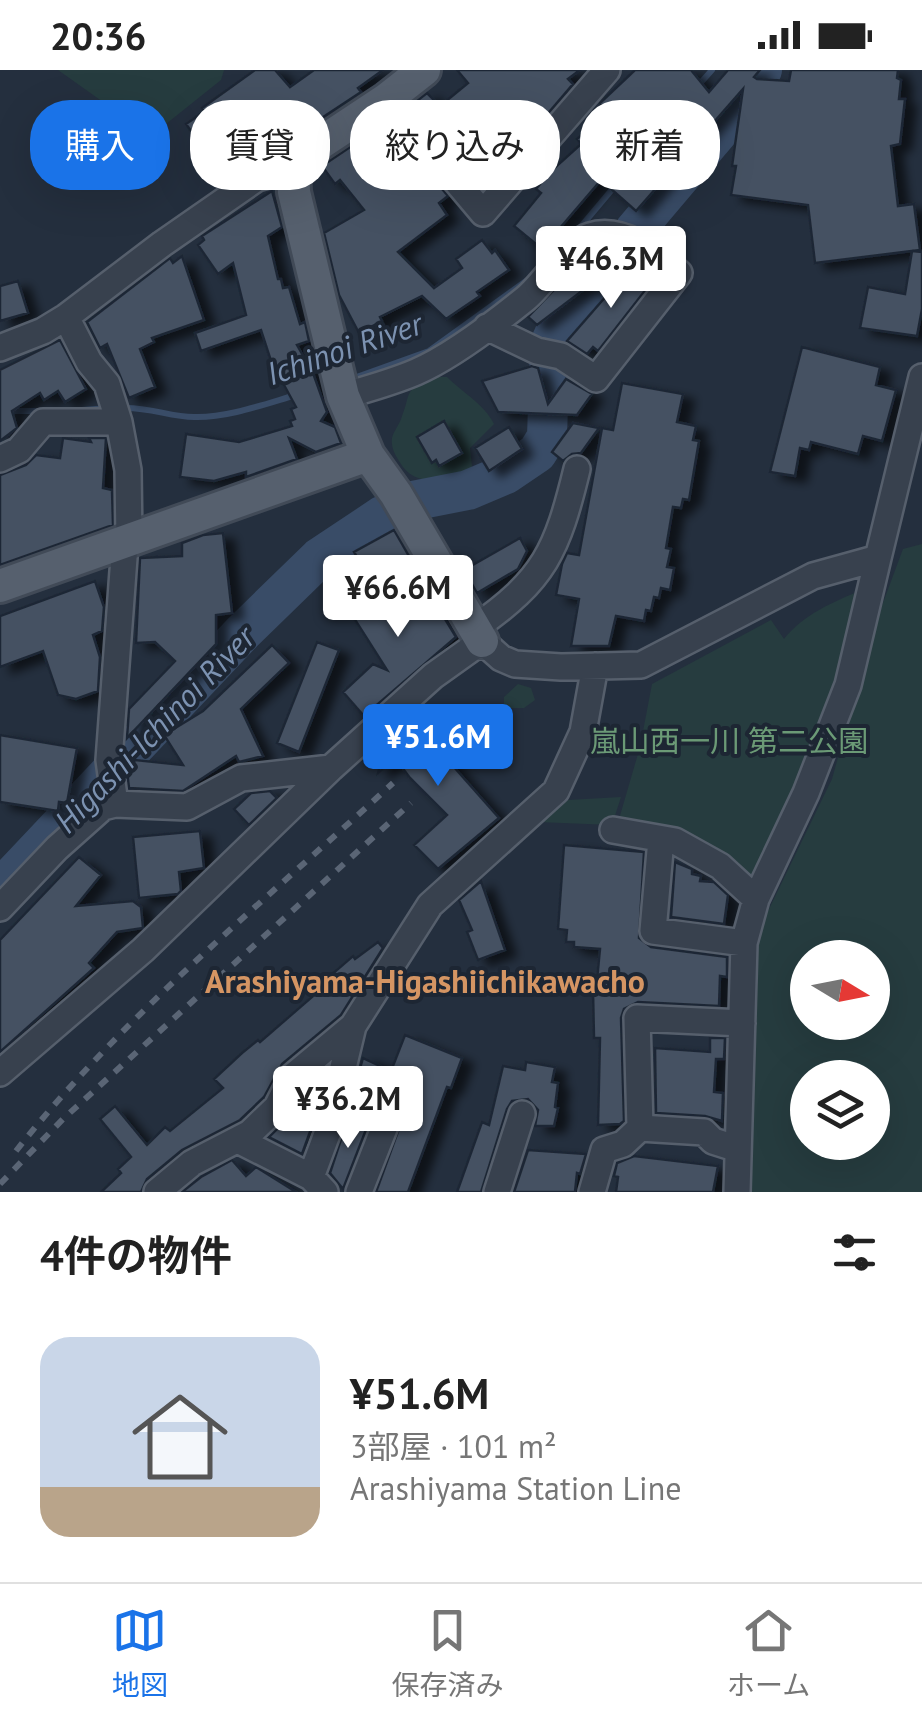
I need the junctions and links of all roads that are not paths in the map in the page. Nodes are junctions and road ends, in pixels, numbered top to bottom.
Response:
1 (424, 70) edge
2 (607, 70) edge
3 (387, 100) edge
4 (560, 124) edge
5 (240, 190) edge
6 (294, 190) edge
7 (463, 190) edge
8 (502, 190) edge
9 (66, 317) junction
10 (487, 327) junction
11 (0, 348) edge
12 (922, 377) edge
13 (340, 387) junction
14 (119, 422) junction
15 (368, 455) junction
16 (0, 459) edge
17 (577, 469) dead end
18 (127, 543) junction
19 (878, 558) junction
20 (0, 586) edge
21 (479, 635) junction
22 (596, 666) junction
23 (331, 768) junction
24 (112, 783) junction
25 (612, 830) dead end
26 (660, 839) junction
27 (756, 899) junction
28 (1, 906) edge
29 (744, 944) junction
30 (742, 1023) junction
31 (353, 1026) junction
32 (0, 1072) edge
33 (336, 1095) junction
34 (522, 1114) dead end
35 (640, 1128) junction
36 (238, 1140) junction
37 (738, 1149) junction
38 (318, 1187) edge
39 (156, 1192) edge
40 (360, 1192) edge
41 (497, 1192) edge
42 (592, 1192) edge
43 (737, 1192) edge

1 - 3 main road
2 - 4 street
5 - 9 street
6 - 13 main road
7 - 8 street
9 - 11 street
9 - 14 street
10 - 10 street
10 - 13 street
12 - 19 street
13 - 15 main road
14 - 16 street
14 - 18 street
15 - 18 main road
15 - 21 main road
17 - 21 street
18 - 20 main road
18 - 24 street
19 - 22 street
19 - 27 street
21 - 22 street
21 - 23 street
22 - 31 street
23 - 24 street
23 - 32 street
24 - 28 street
25 - 26 street
26 - 27 street
26 - 29 street
27 - 29 street
29 - 30 street
30 - 35 street
30 - 37 street
31 - 33 street
31 - 36 street
33 - 38 street
33 - 40 street
34 - 41 street
35 - 37 street
35 - 42 street
36 - 38 street
36 - 39 street
37 - 43 street

